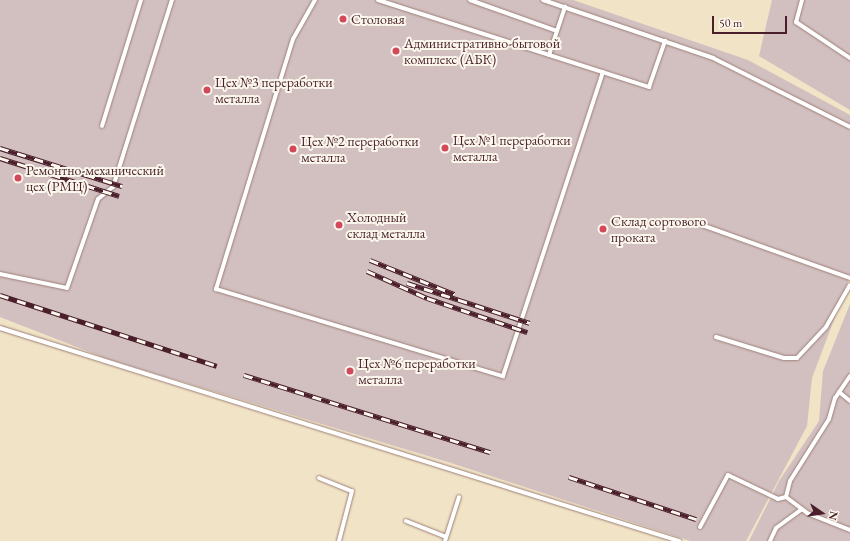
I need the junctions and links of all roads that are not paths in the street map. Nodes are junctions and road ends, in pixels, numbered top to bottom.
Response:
1 (141, 0) edge
2 (172, 0) edge
3 (315, 0) edge
4 (378, 0) edge
5 (470, 0) edge
6 (543, 0) edge
7 (802, 0) edge
8 (565, 7) junction
9 (557, 31) junction
10 (665, 41) junction
11 (549, 55) junction
12 (850, 58) edge
13 (603, 72) junction
14 (102, 126) dead end
15 (850, 127) edge
16 (702, 225) dead end
17 (0, 274) edge
18 (850, 278) edge
19 (850, 285) edge
20 (0, 328) edge
21 (716, 337) dead end
22 (850, 376) edge
23 (839, 392) junction
24 (850, 401) edge
25 (319, 478) dead end
26 (459, 497) dead end
27 (786, 497) junction
28 (802, 509) junction
29 (406, 521) dead end
30 (700, 527) dead end
31 (850, 530) edge
32 (446, 539) edge
33 (339, 541) edge
34 (679, 541) edge
35 (770, 541) edge

1 - 14 lane
2 - 17 lane
3 - 13 lane
4 - 11 lane
5 - 9 lane
6 - 8 lane
7 - 12 lane
8 - 9 lane
8 - 10 lane
9 - 11 lane
10 - 13 lane
10 - 15 lane
11 - 13 lane
16 - 18 lane
19 - 21 lane
20 - 34 lane
22 - 23 lane
23 - 24 lane
23 - 27 lane
25 - 33 lane
26 - 32 lane
27 - 28 lane
27 - 30 lane
28 - 31 lane
28 - 35 lane
29 - 32 lane

